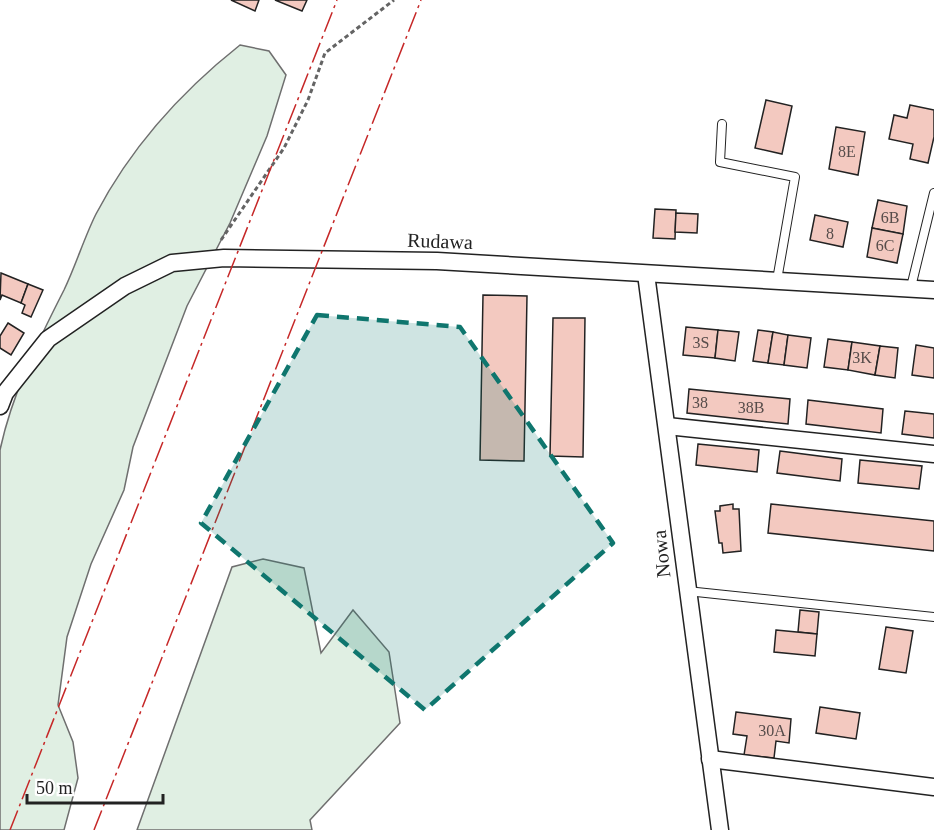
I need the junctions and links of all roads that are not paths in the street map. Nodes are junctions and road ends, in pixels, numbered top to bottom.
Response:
1 (722, 124) dead end
2 (933, 194) edge
3 (646, 274) junction
4 (777, 280) junction
5 (911, 287) junction
6 (934, 290) edge
7 (0, 406) edge
8 (666, 426) junction
9 (934, 454) edge
10 (687, 591) junction
11 (934, 616) edge
12 (710, 759) junction
13 (934, 787) edge
14 (720, 830) edge

1 - 4 lane
2 - 5 lane
3 - 4 street, Rudawa
3 - 7 street, Rudawa
3 - 8 street, Nowa
4 - 5 street, Rudawa
5 - 6 street, Rudawa
8 - 9 street
8 - 10 street, Nowa
10 - 11 lane
10 - 12 street, Nowa
12 - 13 street
12 - 14 street, Nowa

